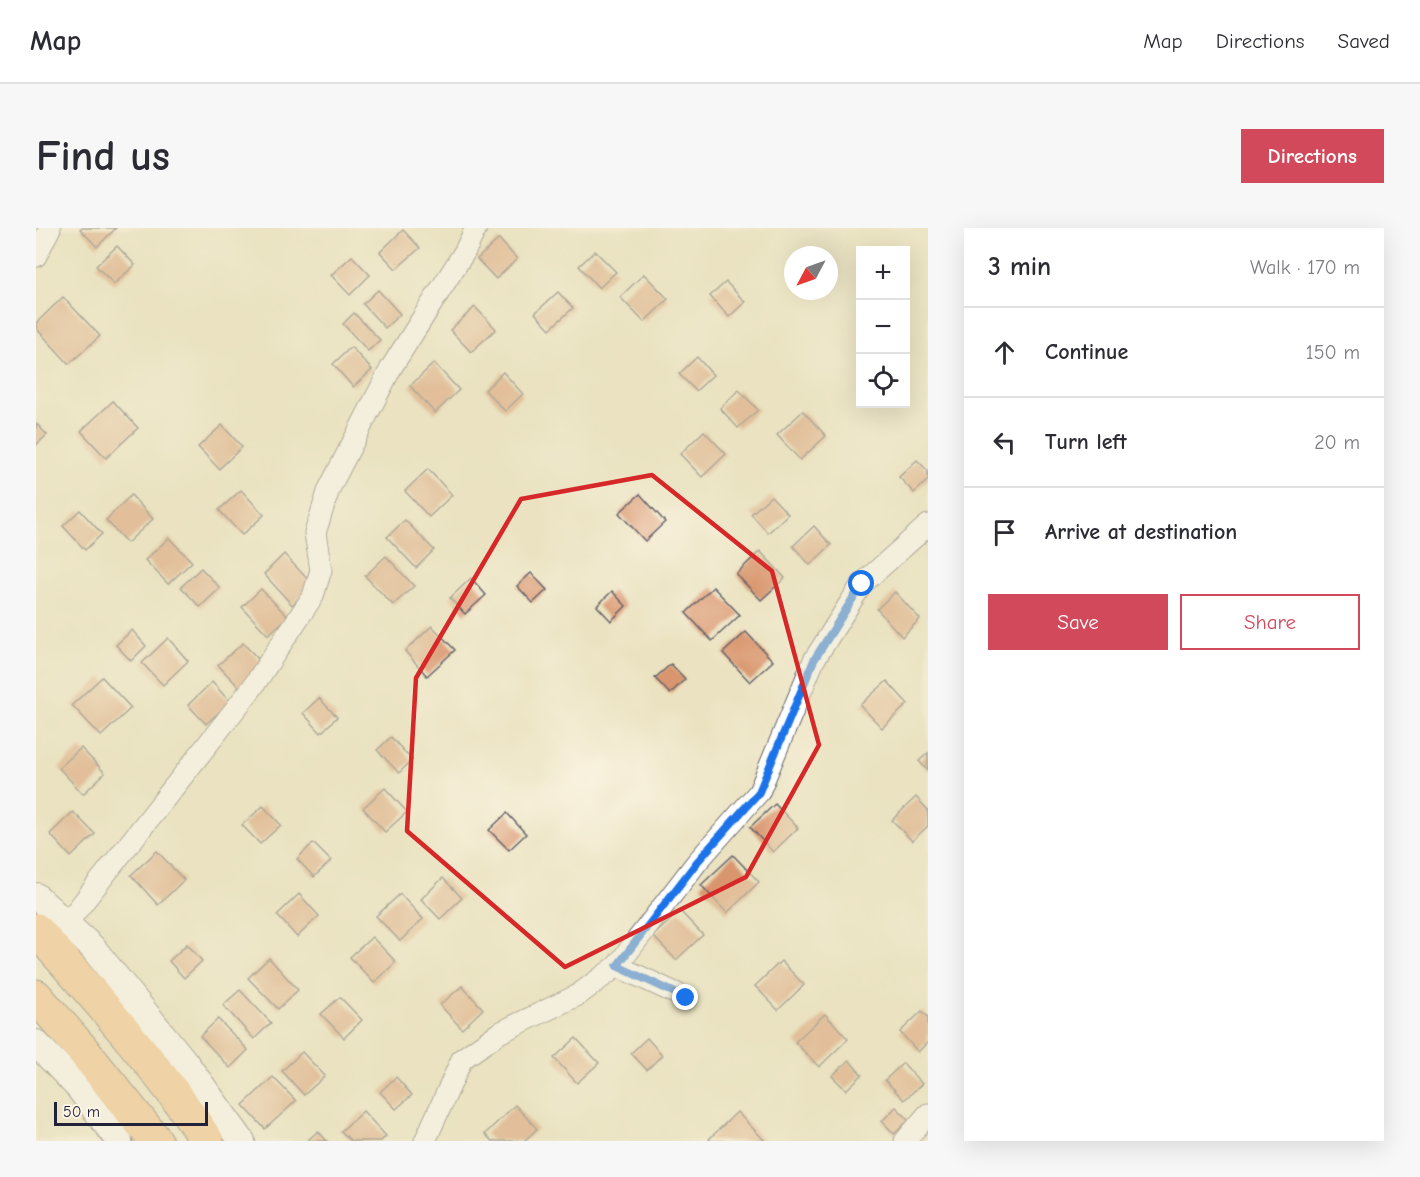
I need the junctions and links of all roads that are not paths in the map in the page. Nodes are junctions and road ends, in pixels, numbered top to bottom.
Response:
1 (476, 228) edge
2 (44, 232) edge
3 (36, 256) edge
4 (928, 525) edge
5 (36, 897) edge
6 (51, 927) edge
7 (617, 966) junction
8 (36, 996) edge
9 (686, 998) dead end
10 (36, 1043) edge
11 (928, 1114) edge
12 (119, 1141) edge
13 (156, 1141) edge
14 (207, 1141) edge
15 (243, 1141) edge
16 (425, 1141) edge
17 (904, 1141) edge

1 - 6 street
2 - 3 street
4 - 7 street
5 - 6 street
6 - 14 highway
6 - 15 street
7 - 9 street
7 - 16 street
8 - 13 highway
10 - 12 street
11 - 17 street

